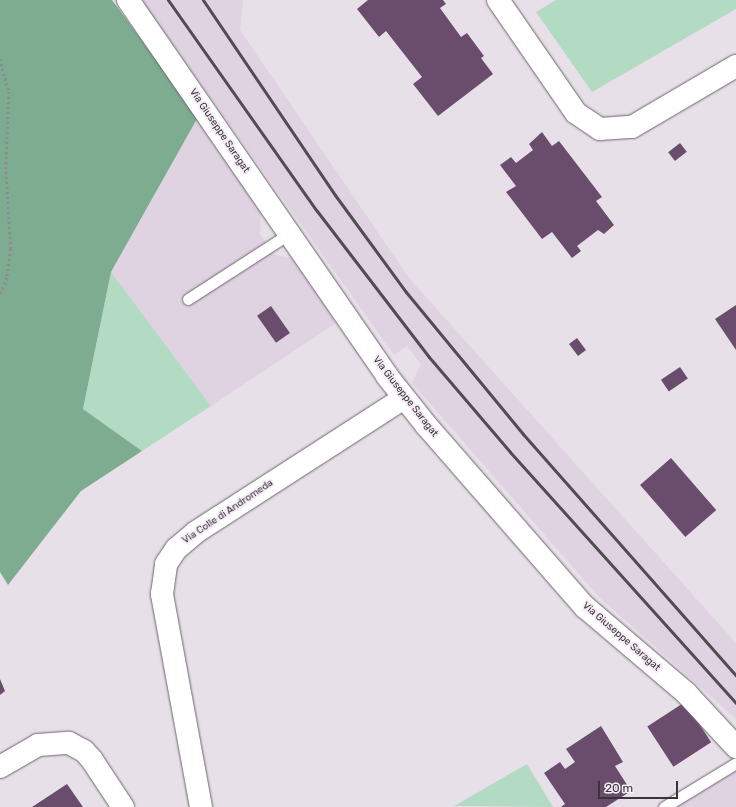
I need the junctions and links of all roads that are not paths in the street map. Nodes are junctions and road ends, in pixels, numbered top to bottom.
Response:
1 (128, 0) edge
2 (498, 0) edge
3 (736, 66) edge
4 (289, 234) junction
5 (188, 299) dead end
6 (404, 398) junction
7 (736, 747) edge
8 (736, 763) edge
9 (0, 767) edge
10 (124, 807) edge
11 (201, 807) edge
12 (664, 807) edge

1 - 4 street, Via Giuseppe Saragat
2 - 3 street
4 - 5 lane
4 - 6 street, Via Giuseppe Saragat
6 - 7 street, Via Giuseppe Saragat
6 - 11 street, Via Colle di Andromeda
8 - 12 lane
9 - 10 street

